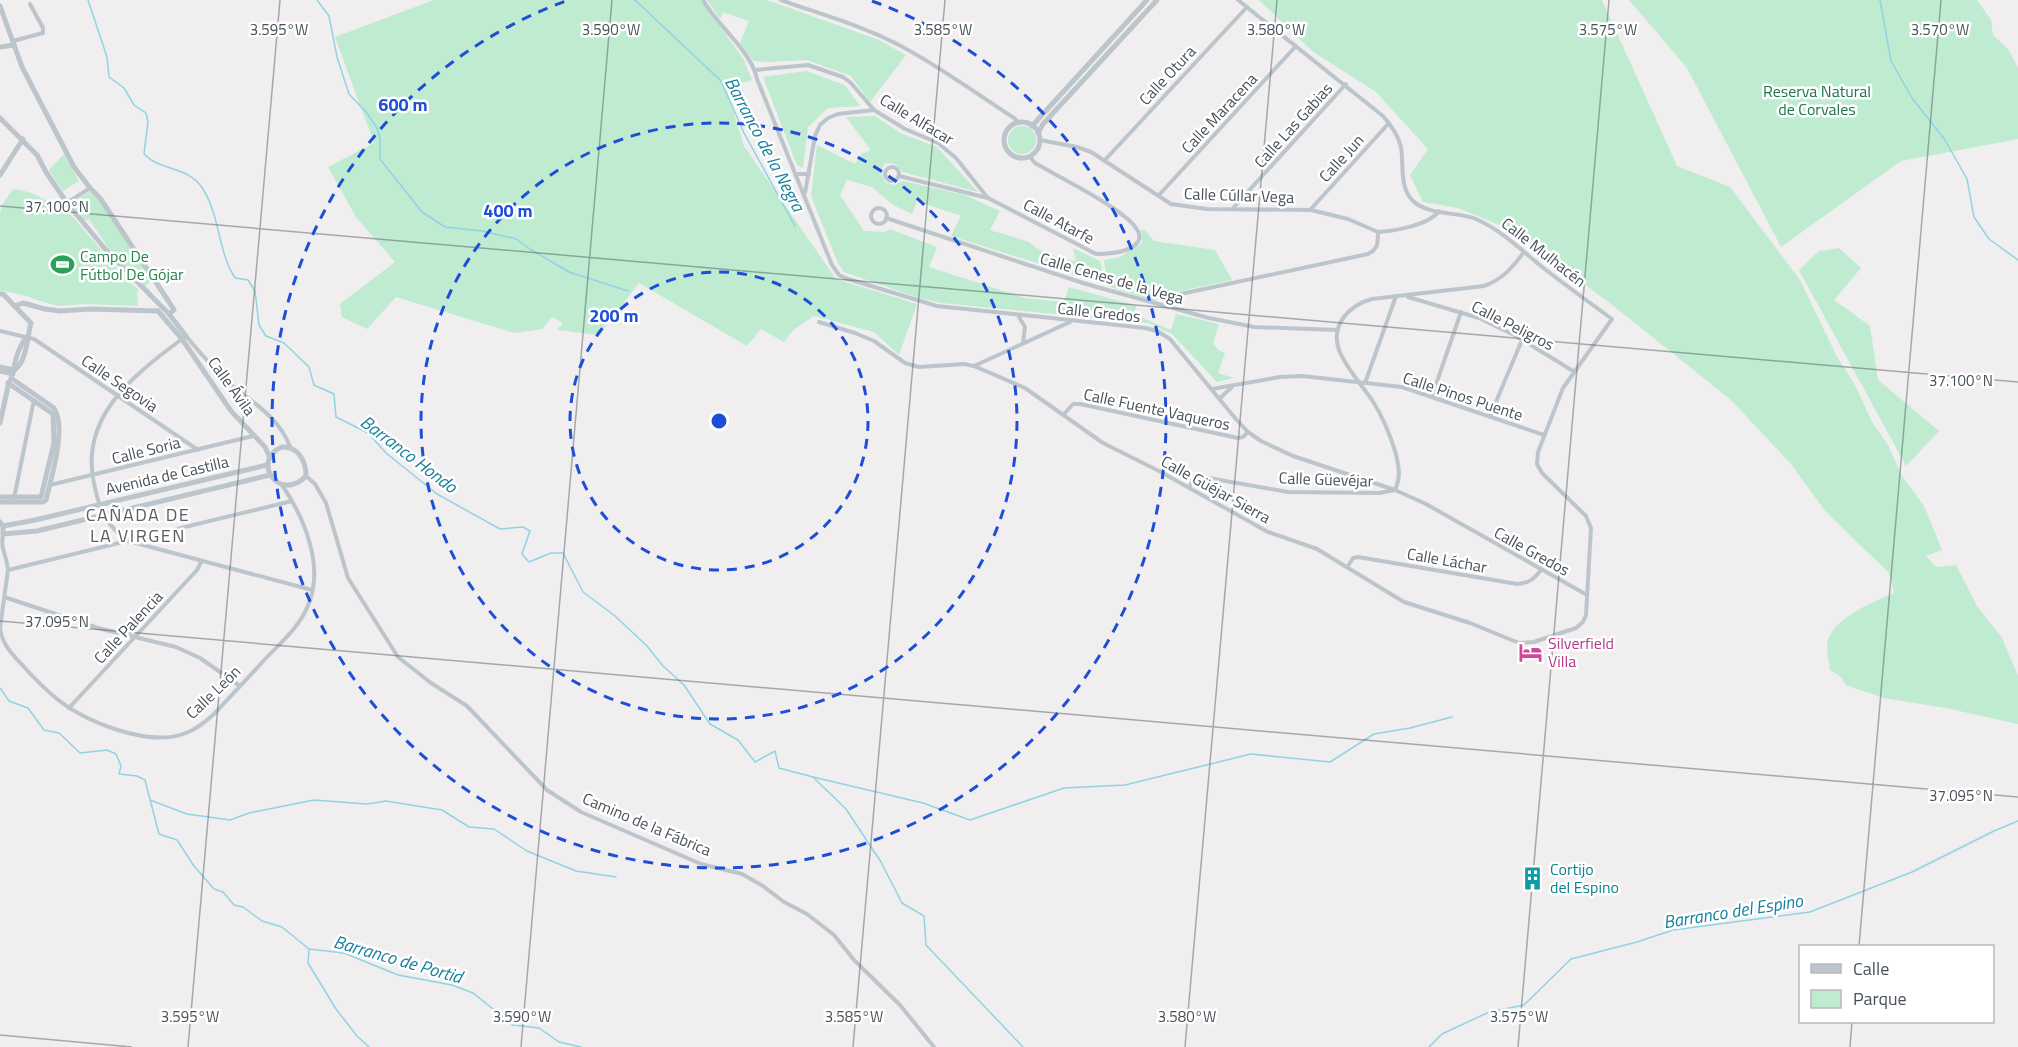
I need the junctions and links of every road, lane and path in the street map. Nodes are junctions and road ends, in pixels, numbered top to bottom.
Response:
1 (703, 0) edge
2 (781, 0) edge
3 (1157, 0) edge
4 (1238, 0) edge
5 (1146, 2) edge
6 (30, 4) dead end
7 (0, 6) edge
8 (1246, 7) junction
9 (1149, 8) junction
10 (1110, 40) junction
11 (14, 43) junction
12 (1116, 45) junction
13 (1296, 46) junction
14 (0, 47) edge
15 (755, 70) junction
16 (1078, 76) junction
17 (1083, 80) junction
18 (1346, 84) junction
19 (874, 110) junction
20 (0, 118) edge
21 (1019, 123) junction
22 (1389, 123) junction
23 (1032, 126) junction
24 (1038, 132) junction
25 (23, 139) junction
26 (1040, 140) junction
27 (1030, 157) junction
28 (1105, 160) junction
29 (795, 174) junction
30 (809, 174) junction
31 (0, 175) edge
32 (899, 176) dead end
33 (90, 188) junction
34 (805, 194) junction
35 (1159, 195) junction
36 (988, 198) junction
37 (67, 203) junction
38 (1233, 208) junction
39 (1311, 210) junction
40 (1439, 211) junction
41 (886, 218) junction
42 (1378, 232) junction
43 (1524, 252) junction
44 (0, 294) edge
45 (1396, 296) junction
46 (1405, 296) junction
47 (169, 302) junction
48 (14, 306) junction
49 (1171, 307) junction
50 (160, 310) junction
51 (1461, 312) junction
52 (169, 314) junction
53 (1018, 316) junction
54 (1070, 321) junction
55 (819, 322) dead end
56 (1337, 330) junction
57 (0, 331) edge
58 (27, 337) junction
59 (184, 338) junction
60 (1522, 340) junction
61 (1022, 343) junction
62 (974, 366) junction
63 (0, 369) edge
64 (1573, 371) junction
65 (11, 376) junction
66 (1359, 382) junction
67 (1365, 382) junction
68 (1232, 386) junction
69 (1212, 389) junction
70 (117, 395) junction
71 (1432, 396) junction
72 (35, 398) junction
73 (1220, 398) junction
74 (1064, 414) junction
75 (1490, 416) junction
76 (0, 423) edge
77 (1248, 432) junction
78 (1544, 435) junction
79 (253, 436) junction
80 (265, 447) junction
81 (290, 447) junction
82 (277, 449) junction
83 (198, 450) junction
84 (270, 458) junction
85 (267, 465) junction
86 (270, 475) junction
87 (92, 476) junction
88 (306, 476) junction
89 (47, 485) junction
90 (282, 485) junction
91 (292, 485) junction
92 (1189, 487) junction
93 (1395, 490) junction
94 (289, 494) junction
95 (0, 497) edge
96 (13, 500) junction
97 (292, 501) junction
98 (0, 502) edge
99 (99, 505) junction
100 (102, 516) junction
101 (2, 524) edge
102 (3, 534) junction
103 (152, 535) junction
104 (128, 541) junction
105 (152, 549) junction
106 (201, 561) junction
107 (1348, 566) junction
108 (8, 570) junction
109 (1541, 570) junction
110 (312, 590) junction
111 (1587, 595) junction
112 (4, 597) junction
113 (135, 637) junction
114 (240, 686) junction
115 (69, 708) junction
116 (934, 1047) edge

1 - 15 street, Calle Gredos
2 - 21 street
3 - 9 street
4 - 8 street, Calle Mulhacén
5 - 9 street
5 - 10 street
6 - 11 street
7 - 11 street
8 - 13 street, Calle Mulhacén
8 - 28 street, Calle Otura
9 - 12 street
10 - 12 street
10 - 16 street
11 - 14 street
11 - 33 street
12 - 17 street
13 - 18 street, Calle Mulhacén
13 - 35 street, Calle Maracena
15 - 19 street, Calle Alfacar
15 - 29 street, Calle Gredos
16 - 17 street
16 - 23 street
17 - 24 street
18 - 22 street, Calle Mulhacén
18 - 38 street, Calle Las Gabias
19 - 30 street
19 - 36 street, Calle Alfacar
20 - 25 street
21 - 23 street
21 - 27 street
22 - 39 street, Calle Jun
22 - 40 street, Calle Mulhacén
23 - 24 street
24 - 26 street
25 - 31 street
25 - 37 street
26 - 27 street
26 - 28 street, Calle Cúllar Vega
27 - 36 street, Calle Atarfe
28 - 35 street, Calle Cúllar Vega
29 - 30 street
29 - 34 street, Calle Gredos
30 - 34 street
32 - 36 street, Calle Atarfe
33 - 37 street
33 - 47 street
34 - 53 street, Calle Gredos
35 - 38 street, Calle Cúllar Vega
37 - 50 street
38 - 39 street, Calle Cúllar Vega
39 - 42 street, Calle Cúllar Vega
40 - 42 street
40 - 43 street, Calle Mulhacén
41 - 41 street, Calle Cenes de la Vega
41 - 49 street, Calle Cenes de la Vega
42 - 49 street
43 - 46 street, Calle Peligros
43 - 64 street, Calle Mulhacén
44 - 48 street
45 - 46 street, Calle Peligros
45 - 56 street, Calle Peligros
45 - 67 street
46 - 51 street, Calle Peligros
47 - 50 street
47 - 52 street
48 - 50 street
48 - 58 street
49 - 56 street, Calle Cenes de la Vega
50 - 52 street
50 - 59 street
51 - 60 street, Calle Peligros
51 - 71 street
52 - 59 street
53 - 54 street, Calle Gredos
53 - 61 street
54 - 61 street
54 - 69 street, Calle Gredos
55 - 62 street, Calle Güéjar Sierra
56 - 66 street
57 - 58 street, Calle Segovia
58 - 65 street
58 - 70 street, Calle Segovia
59 - 70 street
59 - 79 street, Calle Ávila
59 - 81 street
60 - 64 street, Calle Peligros
60 - 75 street
61 - 62 street
62 - 74 street, Calle Güéjar Sierra
63 - 65 street
64 - 78 street
65 - 72 street
65 - 76 street
66 - 67 street, Calle Pinos Puente
66 - 68 street, Calle Pinos Puente
66 - 93 street
67 - 71 street, Calle Pinos Puente
68 - 69 street, Calle Pinos Puente
68 - 73 street
69 - 73 street, Calle Gredos
70 - 83 street, Calle Segovia
70 - 87 street
71 - 75 street, Calle Pinos Puente
72 - 89 street
72 - 96 street
73 - 77 street, Calle Gredos
74 - 77 street, Calle Fuente Vaqueros
74 - 92 street, Calle Güéjar Sierra
75 - 78 street, Calle Pinos Puente
77 - 93 street, Calle Gredos
78 - 111 street, Calle Güéjar Sierra
79 - 80 street, Calle Ávila
79 - 83 street, Calle Soria
80 - 82 street
80 - 84 street, Calle Ávila
81 - 82 street
81 - 88 street
82 - 84 street
83 - 87 street, Calle Soria
84 - 85 street
85 - 86 street
85 - 99 street, Avenida de Castilla
86 - 90 street
86 - 100 street, Avenida de Castilla
87 - 89 street, Calle Soria
87 - 99 street
88 - 91 street
88 - 116 street, Camino de la Fábrica
89 - 96 street
90 - 91 street
90 - 94 street, Calle León
91 - 94 street
92 - 93 street, Calle Güevéjar
92 - 107 street, Calle Güéjar Sierra
93 - 109 street, Calle Gredos
94 - 97 street, Calle León
95 - 96 street
96 - 98 street
97 - 103 street
97 - 110 street, Calle León
99 - 100 street
99 - 101 street, Avenida de Castilla
100 - 102 street, Avenida de Castilla
100 - 104 street
101 - 102 street, Calle León
102 - 108 street, Calle León
103 - 104 street
103 - 105 street
104 - 105 street
104 - 108 street
105 - 106 street
106 - 110 street
106 - 113 street, Calle Palencia
107 - 109 street, Calle Láchar
107 - 111 street, Calle Güéjar Sierra
108 - 112 street, Calle León
109 - 111 street, Calle Gredos
110 - 114 street, Calle León
112 - 113 street
112 - 115 street, Calle León
113 - 114 street
113 - 115 street, Calle Palencia
114 - 115 street, Calle León

